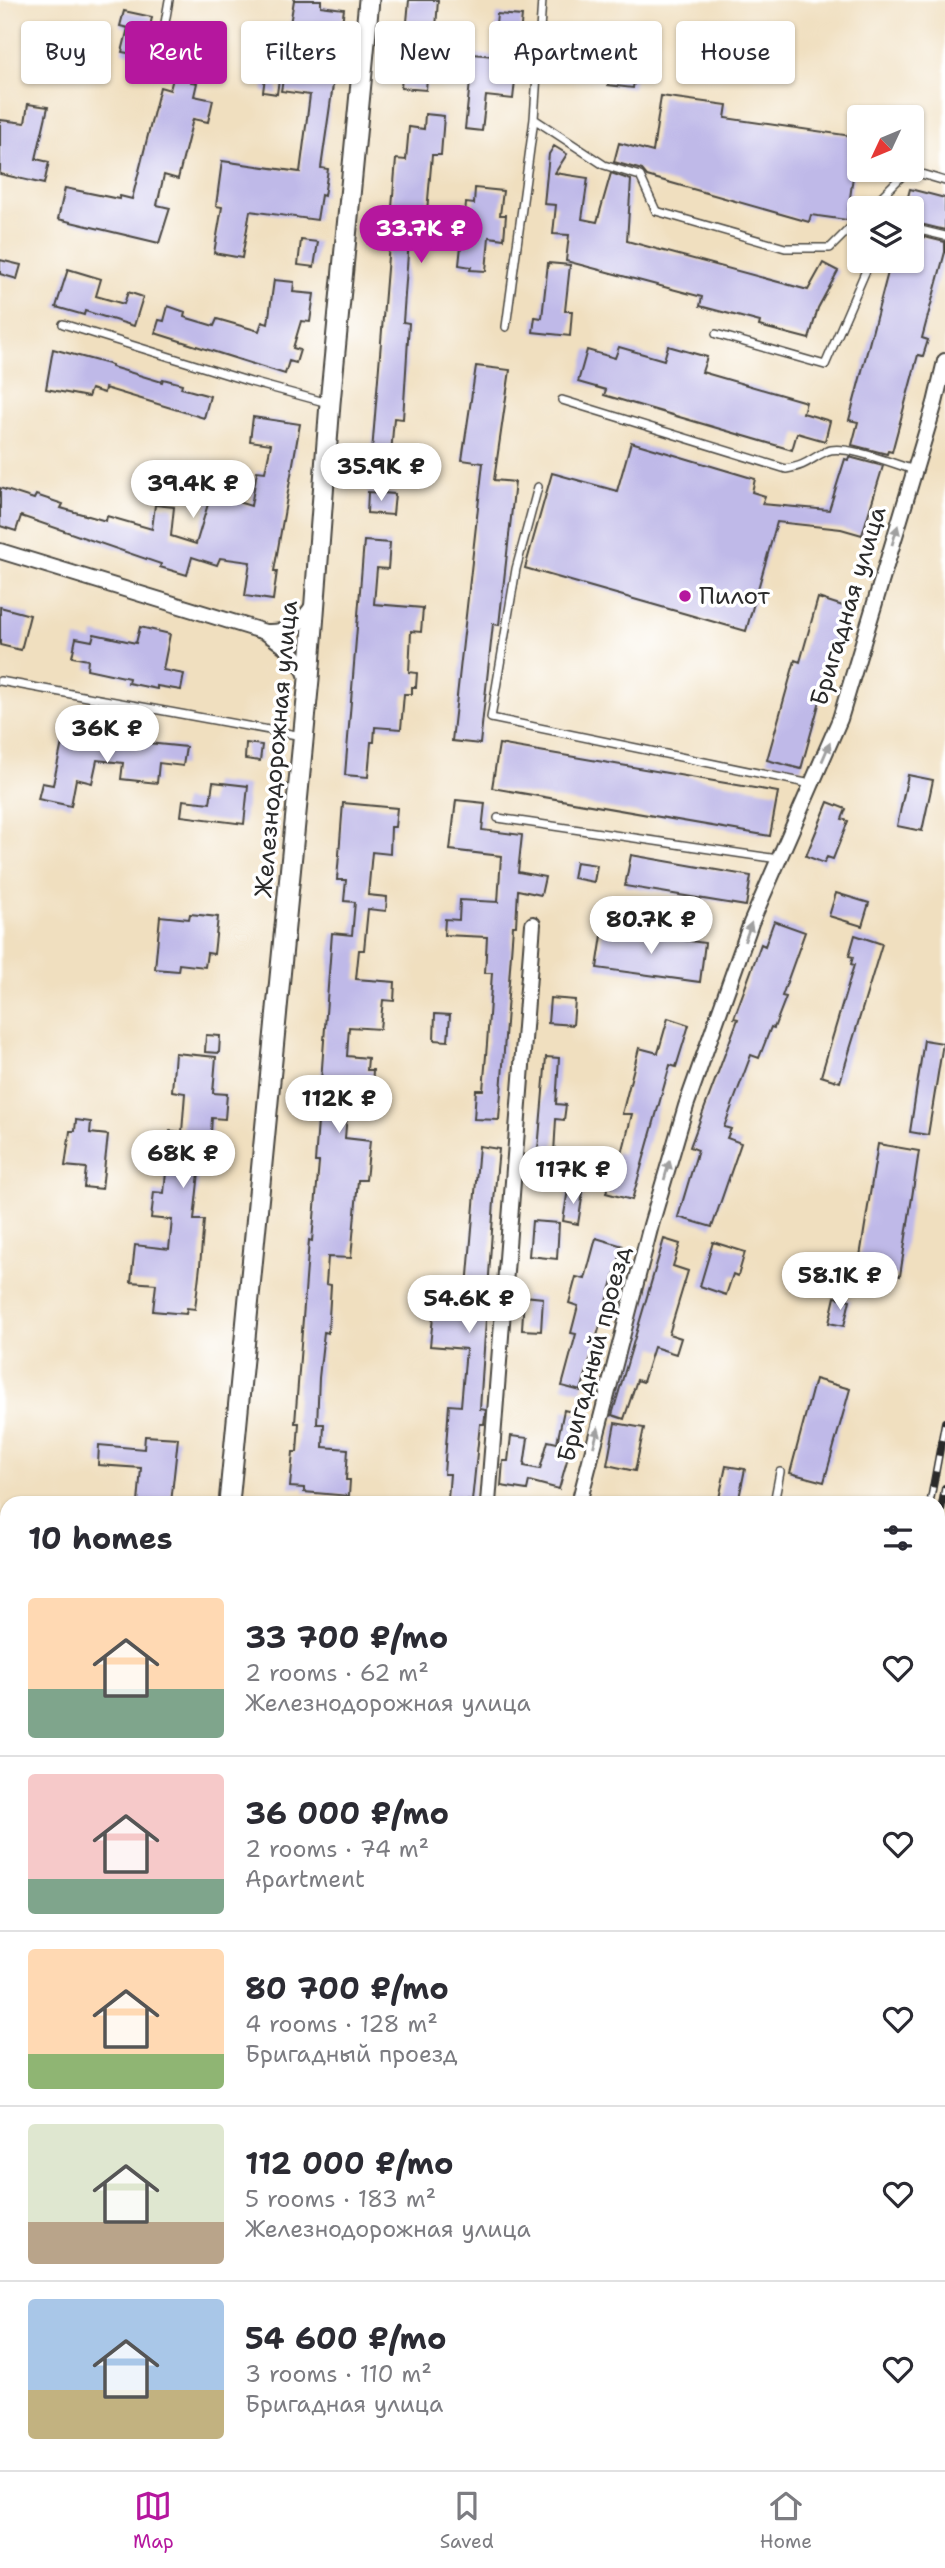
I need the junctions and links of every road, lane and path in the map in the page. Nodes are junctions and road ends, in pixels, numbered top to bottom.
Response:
1 (169, 0) edge
2 (369, 0) edge
3 (542, 0) edge
4 (165, 21) edge
5 (534, 118) junction
6 (945, 181) edge
7 (882, 196) edge
8 (847, 231) edge
9 (924, 231) edge
10 (945, 236) edge
11 (865, 273) edge
12 (63, 324) dead end
13 (506, 327) dead end
14 (716, 334) dead end
15 (945, 361) edge
16 (562, 400) dead end
17 (330, 403) junction
18 (915, 470) junction
19 (538, 487) dead end
20 (0, 551) edge
21 (315, 602) junction
22 (265, 632) junction
23 (309, 679) junction
24 (0, 681) edge
25 (303, 736) junction
26 (812, 784) junction
27 (498, 818) dead end
28 (779, 859) junction
29 (533, 924) dead end
30 (780, 1472) dead end
31 (230, 1496) edge
32 (489, 1496) edge
33 (581, 1496) edge
34 (775, 1496) edge

1 - 4 lane
2 - 17 street, Железнодорожная улица
3 - 5 lane
5 - 8 lane
5 - 13 lane
6 - 7 lane
9 - 10 lane
11 - 14 lane
12 - 17 lane
15 - 18 street, Бригадная улица
16 - 18 lane
17 - 21 street, Железнодорожная улица
26 -> 18 street, Бригадная улица
19 - 26 lane
20 - 22 street
21 - 22 street
21 - 23 street, Железнодорожная улица
22 - 23 street
23 - 25 street, Железнодорожная улица
24 - 25 lane
25 - 31 street, Железнодорожная улица
26 - 28 street, Бригадная улица
27 - 28 lane
33 -> 28 street, Бригадный проезд
29 - 32 street
30 - 34 lane

